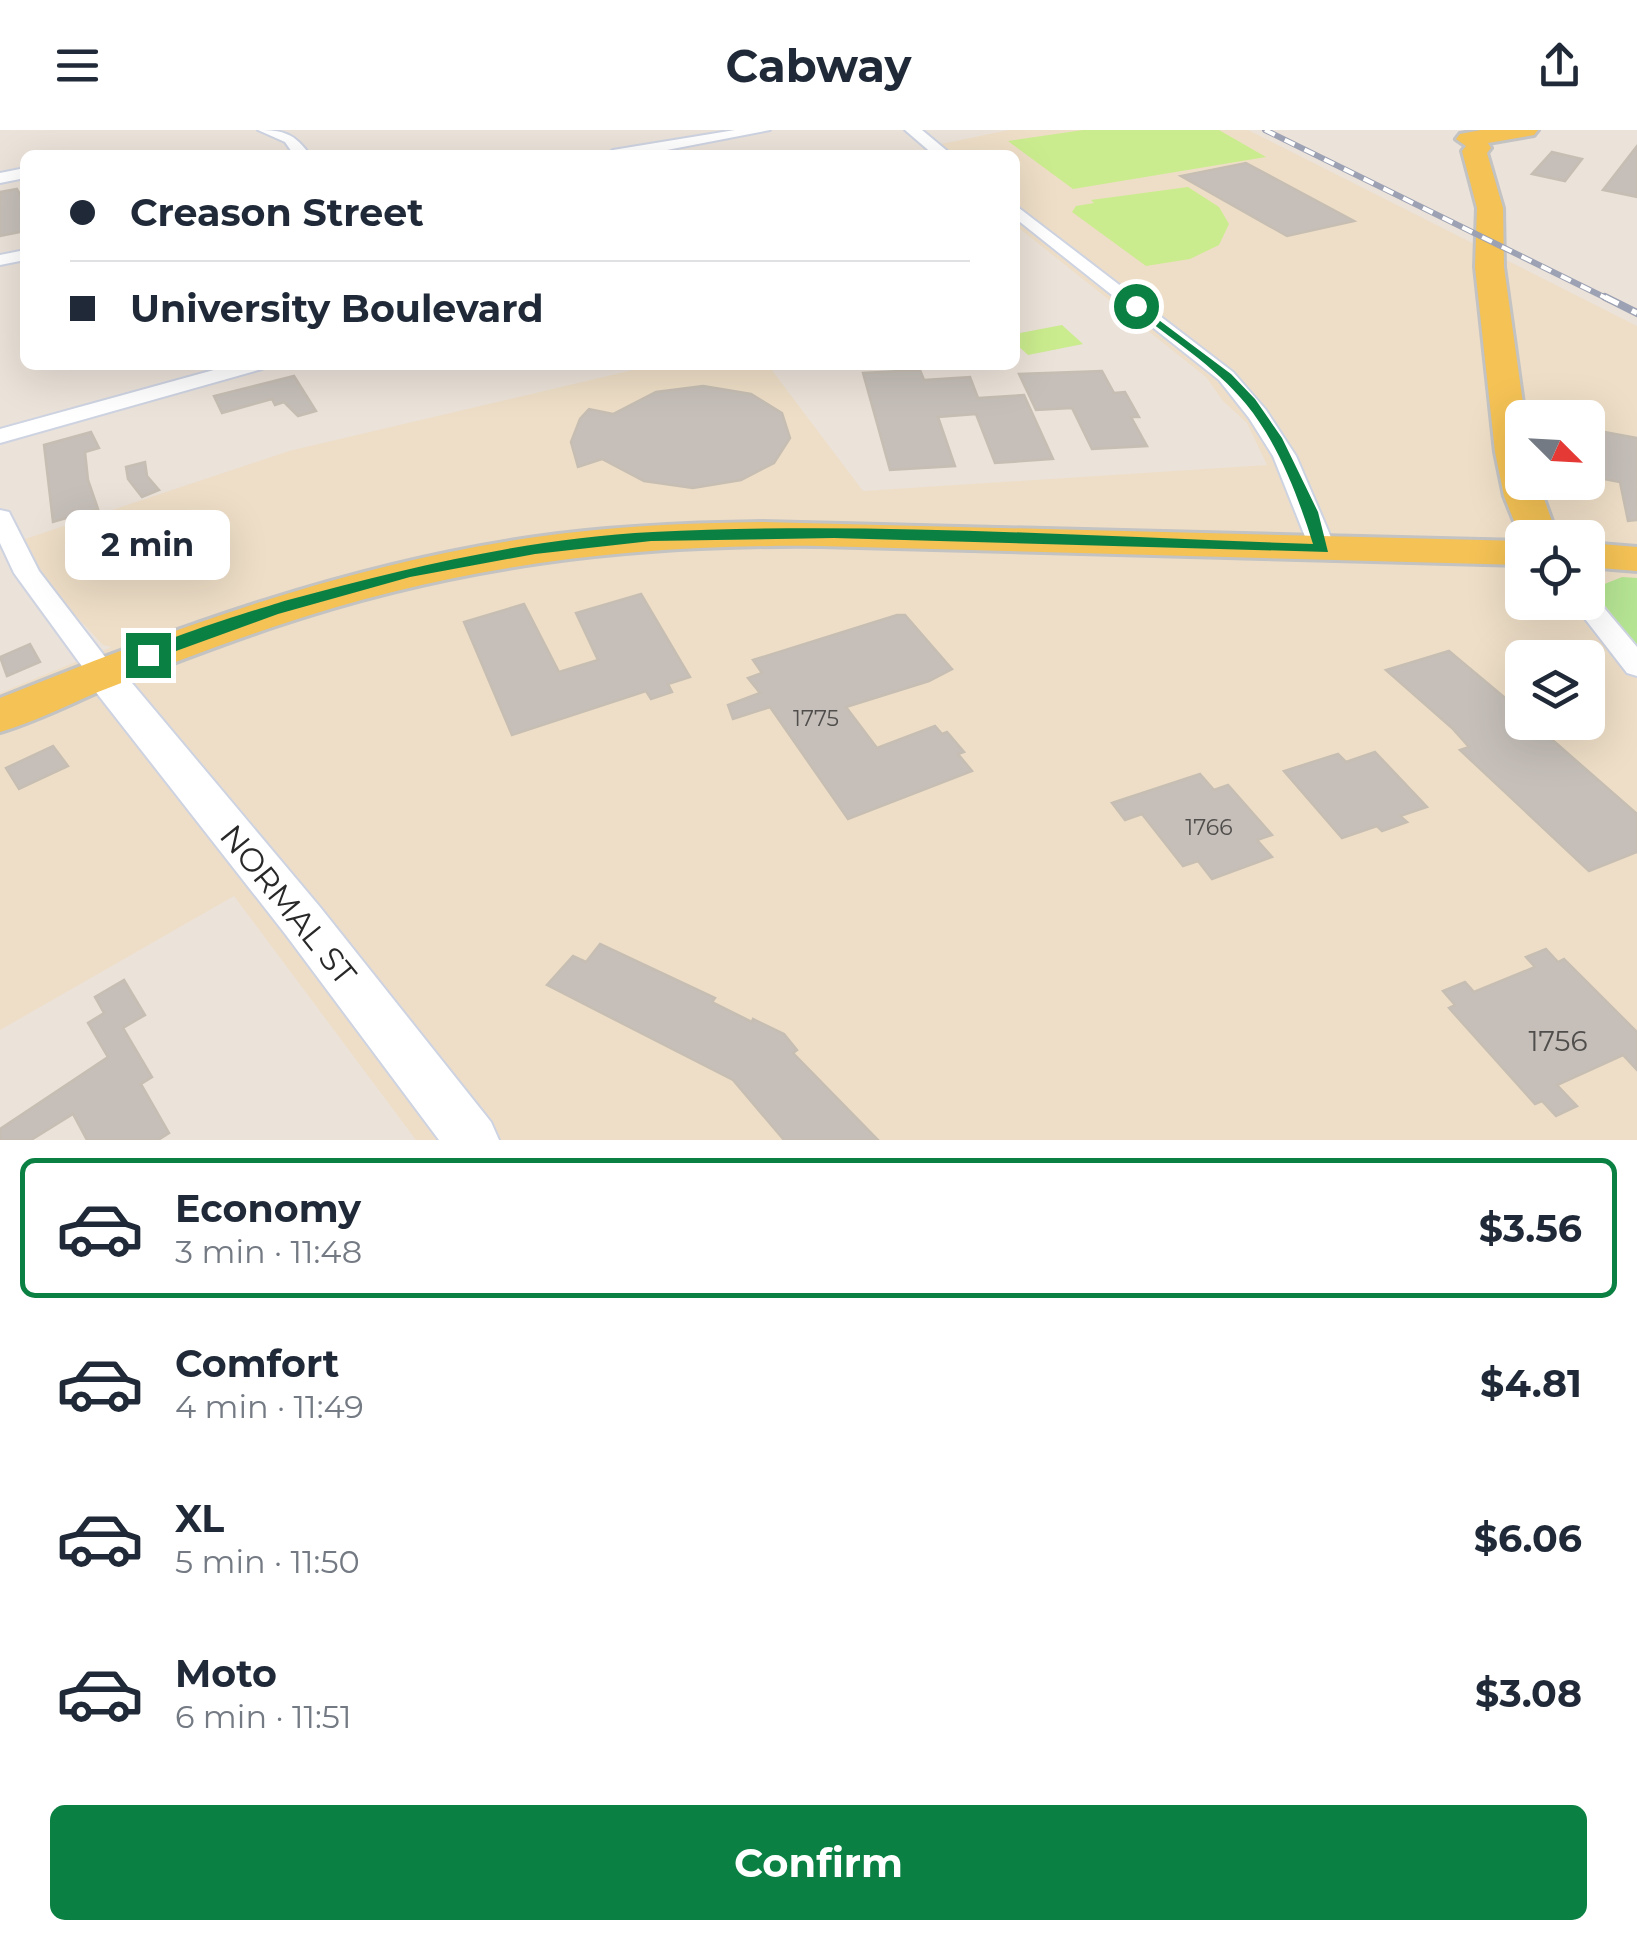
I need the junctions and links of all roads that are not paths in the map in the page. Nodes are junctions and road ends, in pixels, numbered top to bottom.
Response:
1 (266, 130) edge
2 (762, 130) edge
3 (913, 130) edge
4 (1526, 130) edge
5 (1468, 139) edge
6 (298, 150) edge
7 (643, 150) edge
8 (938, 150) edge
9 (1020, 214) edge
10 (237, 370) edge
11 (0, 436) edge
12 (0, 517) edge
13 (1530, 520) edge
14 (1322, 548) junction
15 (1505, 553) edge
16 (1605, 556) edge
17 (1637, 559) edge
18 (1600, 620) edge
19 (1637, 666) edge
20 (102, 673) junction
21 (0, 716) edge
22 (472, 1140) edge

1 - 6 street
2 - 7 street
3 - 8 street
4 - 5 main road
5 - 13 main road
9 - 14 street
10 - 11 street
12 - 20 street
14 - 15 main road
14 - 20 main road
16 - 17 main road
18 - 19 street
20 - 21 main road
20 - 22 street, NORMAL ST

